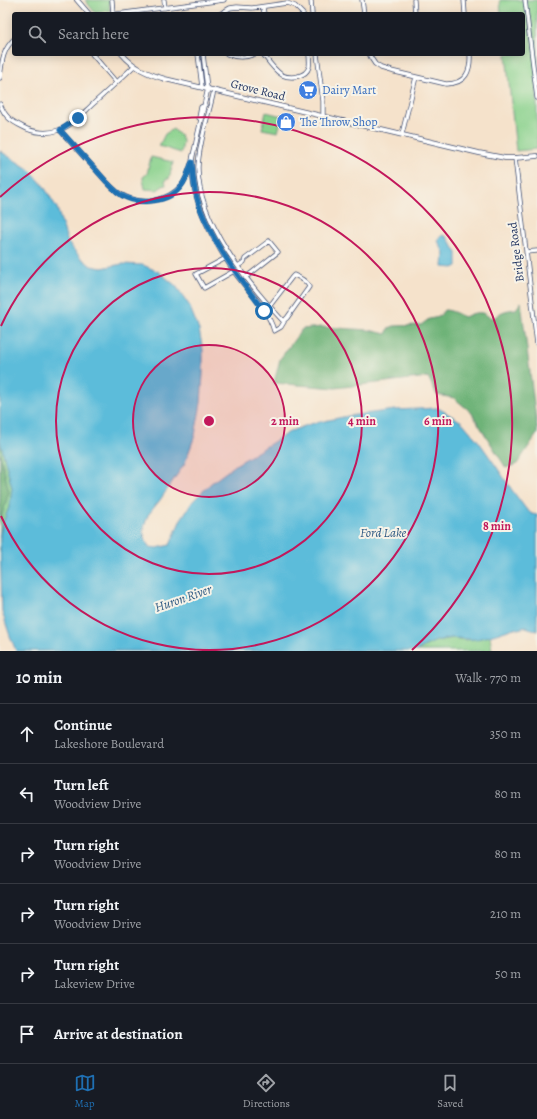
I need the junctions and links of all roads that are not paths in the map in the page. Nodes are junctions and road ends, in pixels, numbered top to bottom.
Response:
1 (77, 0) edge
2 (112, 0) edge
3 (164, 0) edge
4 (224, 0) edge
5 (311, 0) edge
6 (362, 0) edge
7 (414, 0) edge
8 (464, 0) edge
9 (525, 0) edge
10 (215, 1) edge
11 (263, 7) junction
12 (165, 8) junction
13 (87, 12) edge
14 (113, 12) edge
15 (133, 12) edge
16 (223, 12) edge
17 (264, 12) edge
18 (301, 12) edge
19 (312, 12) edge
20 (364, 12) edge
21 (415, 12) edge
22 (466, 12) edge
23 (12, 41) edge
24 (94, 56) edge
25 (124, 56) edge
26 (198, 56) edge
27 (203, 56) edge
28 (233, 56) edge
29 (247, 56) edge
30 (265, 56) edge
31 (309, 56) edge
32 (317, 56) edge
33 (370, 56) edge
34 (470, 56) edge
35 (134, 66) junction
36 (416, 77) junction
37 (0, 78) edge
38 (116, 82) junction
39 (202, 87) junction
40 (208, 88) junction
41 (214, 90) junction
42 (537, 98) edge
43 (0, 104) edge
44 (204, 105) junction
45 (210, 106) junction
46 (323, 116) junction
47 (200, 126) junction
48 (205, 127) junction
49 (60, 130) junction
50 (198, 132) junction
51 (402, 134) junction
52 (195, 150) junction
53 (200, 151) junction
54 (537, 156) edge
55 (515, 158) junction
56 (192, 162) junction
57 (199, 180) junction
58 (193, 182) junction
59 (208, 213) junction
60 (203, 215) junction
61 (537, 251) edge
62 (526, 252) junction
63 (231, 256) junction
64 (225, 258) junction
65 (238, 266) junction
66 (234, 271) junction
67 (246, 278) junction
68 (241, 281) junction
69 (269, 306) junction
70 (264, 311) junction
71 (283, 321) junction
72 (537, 344) edge

1 - 13 main road
2 - 14 street
3 - 12 street
4 - 10 street
5 - 19 street
6 - 20 street
7 - 21 street
8 - 22 street
9 - 42 street
10 - 12 street
11 - 16 street
11 - 17 street
11 - 18 street
12 - 15 street
23 - 37 street
24 - 38 street
25 - 35 main road, Grove Road
26 - 39 street
27 - 40 street
28 - 29 street
30 - 31 street
32 - 46 street
33 - 36 street
34 - 36 street
35 - 38 street
35 - 39 main road, Grove Road
36 - 51 street
38 - 49 street
39 - 40 main road, Grove Road
40 - 41 main road, Grove Road
40 - 44 street
41 - 45 street
41 - 46 main road, Grove Road
43 - 49 street
44 - 45 street
44 - 47 street
44 - 50 street
45 - 48 street
46 - 51 main road, Grove Road
47 - 48 street
47 - 50 street
48 - 53 street
49 - 56 street
50 - 52 street
51 - 55 main road, Grove Road
52 - 53 street
52 - 56 street
53 - 57 street
54 - 55 main road, Grove Road
55 - 62 street, Bridge Road
56 - 58 street
57 - 58 street
57 - 59 street
58 - 60 street
59 - 60 street
59 - 63 street
60 - 64 street
61 - 62 street
62 - 72 street, Bridge Road
63 - 64 street
63 - 65 street
64 - 66 street
64 - 66 street
65 - 67 street
65 - 67 street
66 - 68 street
67 - 68 street
67 - 69 street
68 - 70 street
69 - 70 street
69 - 71 street
69 - 71 street
70 - 71 street

